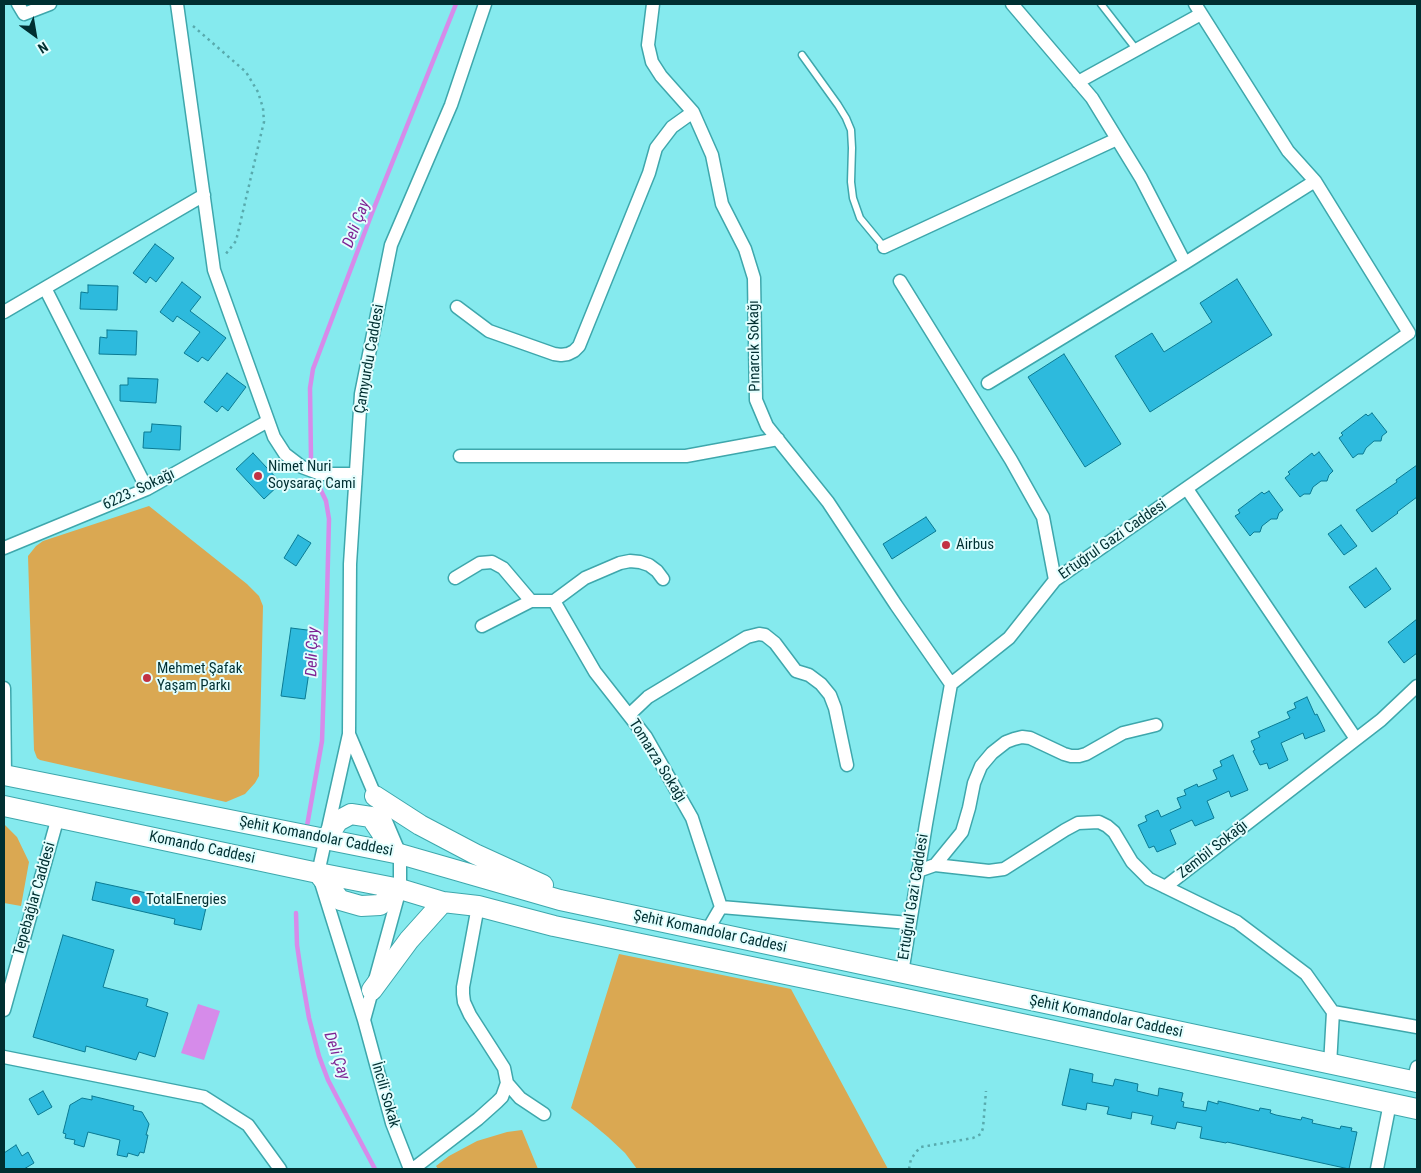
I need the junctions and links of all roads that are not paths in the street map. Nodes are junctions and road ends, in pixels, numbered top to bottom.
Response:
1 (18, 4) edge
2 (50, 4) edge
3 (485, 4) edge
4 (653, 4) edge
5 (1012, 4) edge
6 (1101, 4) edge
7 (177, 9) edge
8 (1198, 9) edge
9 (1136, 49) junction
10 (802, 55) dead end
11 (1078, 82) junction
12 (693, 112) junction
13 (1117, 139) junction
14 (1315, 181) junction
15 (204, 195) junction
16 (884, 247) joint
17 (1185, 263) junction
18 (900, 281) dead end
19 (45, 288) junction
20 (456, 307) dead end
21 (4, 312) edge
22 (1413, 333) edge
23 (988, 383) dead end
24 (268, 421) junction
25 (778, 439) junction
26 (460, 456) dead end
27 (356, 474) junction
28 (147, 489) junction
29 (1187, 489) junction
30 (4, 548) edge
31 (455, 578) dead end
32 (663, 579) dead end
33 (1055, 580) junction
34 (530, 601) junction
35 (554, 601) junction
36 (482, 626) dead end
37 (951, 684) junction
38 (1417, 686) edge
39 (4, 688) edge
40 (629, 715) junction
41 (1156, 725) dead end
42 (349, 734) junction
43 (1356, 739) junction
44 (847, 765) dead end
45 (4, 775) edge
46 (375, 796) junction
47 (4, 806) edge
48 (58, 817) junction
49 (326, 840) junction
50 (397, 854) junction
51 (936, 865) junction
52 (918, 871) junction
53 (318, 873) junction
54 (1165, 887) junction
55 (400, 889) junction
56 (443, 902) junction
57 (478, 906) junction
58 (590, 907) junction
59 (721, 907) junction
60 (909, 922) junction
61 (707, 931) junction
62 (902, 973) junction
63 (372, 990) junction
64 (4, 1010) edge
65 (1333, 1012) junction
66 (364, 1020) junction
67 (1417, 1027) edge
68 (4, 1057) edge
69 (1330, 1065) junction
70 (1416, 1077) edge
71 (507, 1083) junction
72 (1390, 1103) junction
73 (1417, 1109) edge
74 (544, 1114) dead end
75 (280, 1169) edge
76 (411, 1169) edge
77 (1377, 1169) edge

1 - 2 street
3 - 27 street, Çamyurdu Caddesi
4 - 12 street, Pınarcık Sokağı
5 - 11 street
6 - 9 lane
7 - 15 street
8 - 9 street
8 - 14 street
9 - 11 street
10 - 16 lane
11 - 13 street
12 - 20 street
12 - 25 street, Pınarcık Sokağı
13 - 16 street
13 - 17 street
14 - 17 street
14 - 22 street
15 - 19 street
15 - 24 street
17 - 23 street
18 - 33 street
19 - 21 street
19 - 28 street
22 - 29 street, Ertuğrul Gazi Caddesi
24 - 27 street
24 - 28 street, 6223. Sokağı
25 - 26 street
25 - 37 street, Pınarcık Sokağı
27 - 42 street, Çamyurdu Caddesi
28 - 30 street, 6223. Sokağı
29 - 33 street, Ertuğrul Gazi Caddesi
29 - 43 street
31 - 34 street
32 - 35 street
33 - 37 street, Ertuğrul Gazi Caddesi
34 - 35 street
34 - 36 street
35 - 40 street, Tomarza Sokağı
37 - 52 street, Ertuğrul Gazi Caddesi
38 - 43 street, Zembil Sokağı
39 - 45 street
40 - 44 street
40 - 59 street, Tomarza Sokağı
41 - 51 street
42 - 46 street, Çamyurdu Caddesi
42 - 49 street, Çamyurdu Caddesi
43 - 54 street, Zembil Sokağı
45 - 49 main road, Şehit Komandolar Caddesi
46 - 50 street, Çamyurdu Caddesi
46 - 58 main road
47 - 48 main road, Komando Caddesi
48 - 53 main road, Komando Caddesi
48 - 64 street, Tepebağlar Caddesi
49 - 50 main road, Şehit Komandolar Caddesi
49 - 50 main road
49 - 53 street, Çamyurdu Caddesi
50 - 55 street, Çamyurdu Caddesi
50 - 58 main road, Şehit Komandolar Caddesi
51 - 52 street, Zembil Sokağı
51 - 54 street, Zembil Sokağı
52 - 60 street, Ertuğrul Gazi Caddesi
53 - 55 main road, Komando Caddesi
53 - 66 street, İncili Sokak
54 - 65 street
55 - 56 main road, Şehit Komandolar Caddesi
55 - 63 street
56 - 57 main road, Şehit Komandolar Caddesi
56 - 63 main road
57 - 71 street
57 - 72 main road, Şehit Komandolar Caddesi
58 - 61 main road, Şehit Komandolar Caddesi
59 - 60 street
59 - 61 street
60 - 62 street, Ertuğrul Gazi Caddesi
61 - 62 main road, Şehit Komandolar Caddesi
62 - 69 main road, Şehit Komandolar Caddesi
63 - 66 street
65 - 67 street
65 - 69 street
66 - 76 street, İncili Sokak
68 - 75 street
69 - 70 main road, Şehit Komandolar Caddesi
71 - 74 street
71 - 76 street
72 - 73 main road, Şehit Komandolar Caddesi
72 - 77 street

